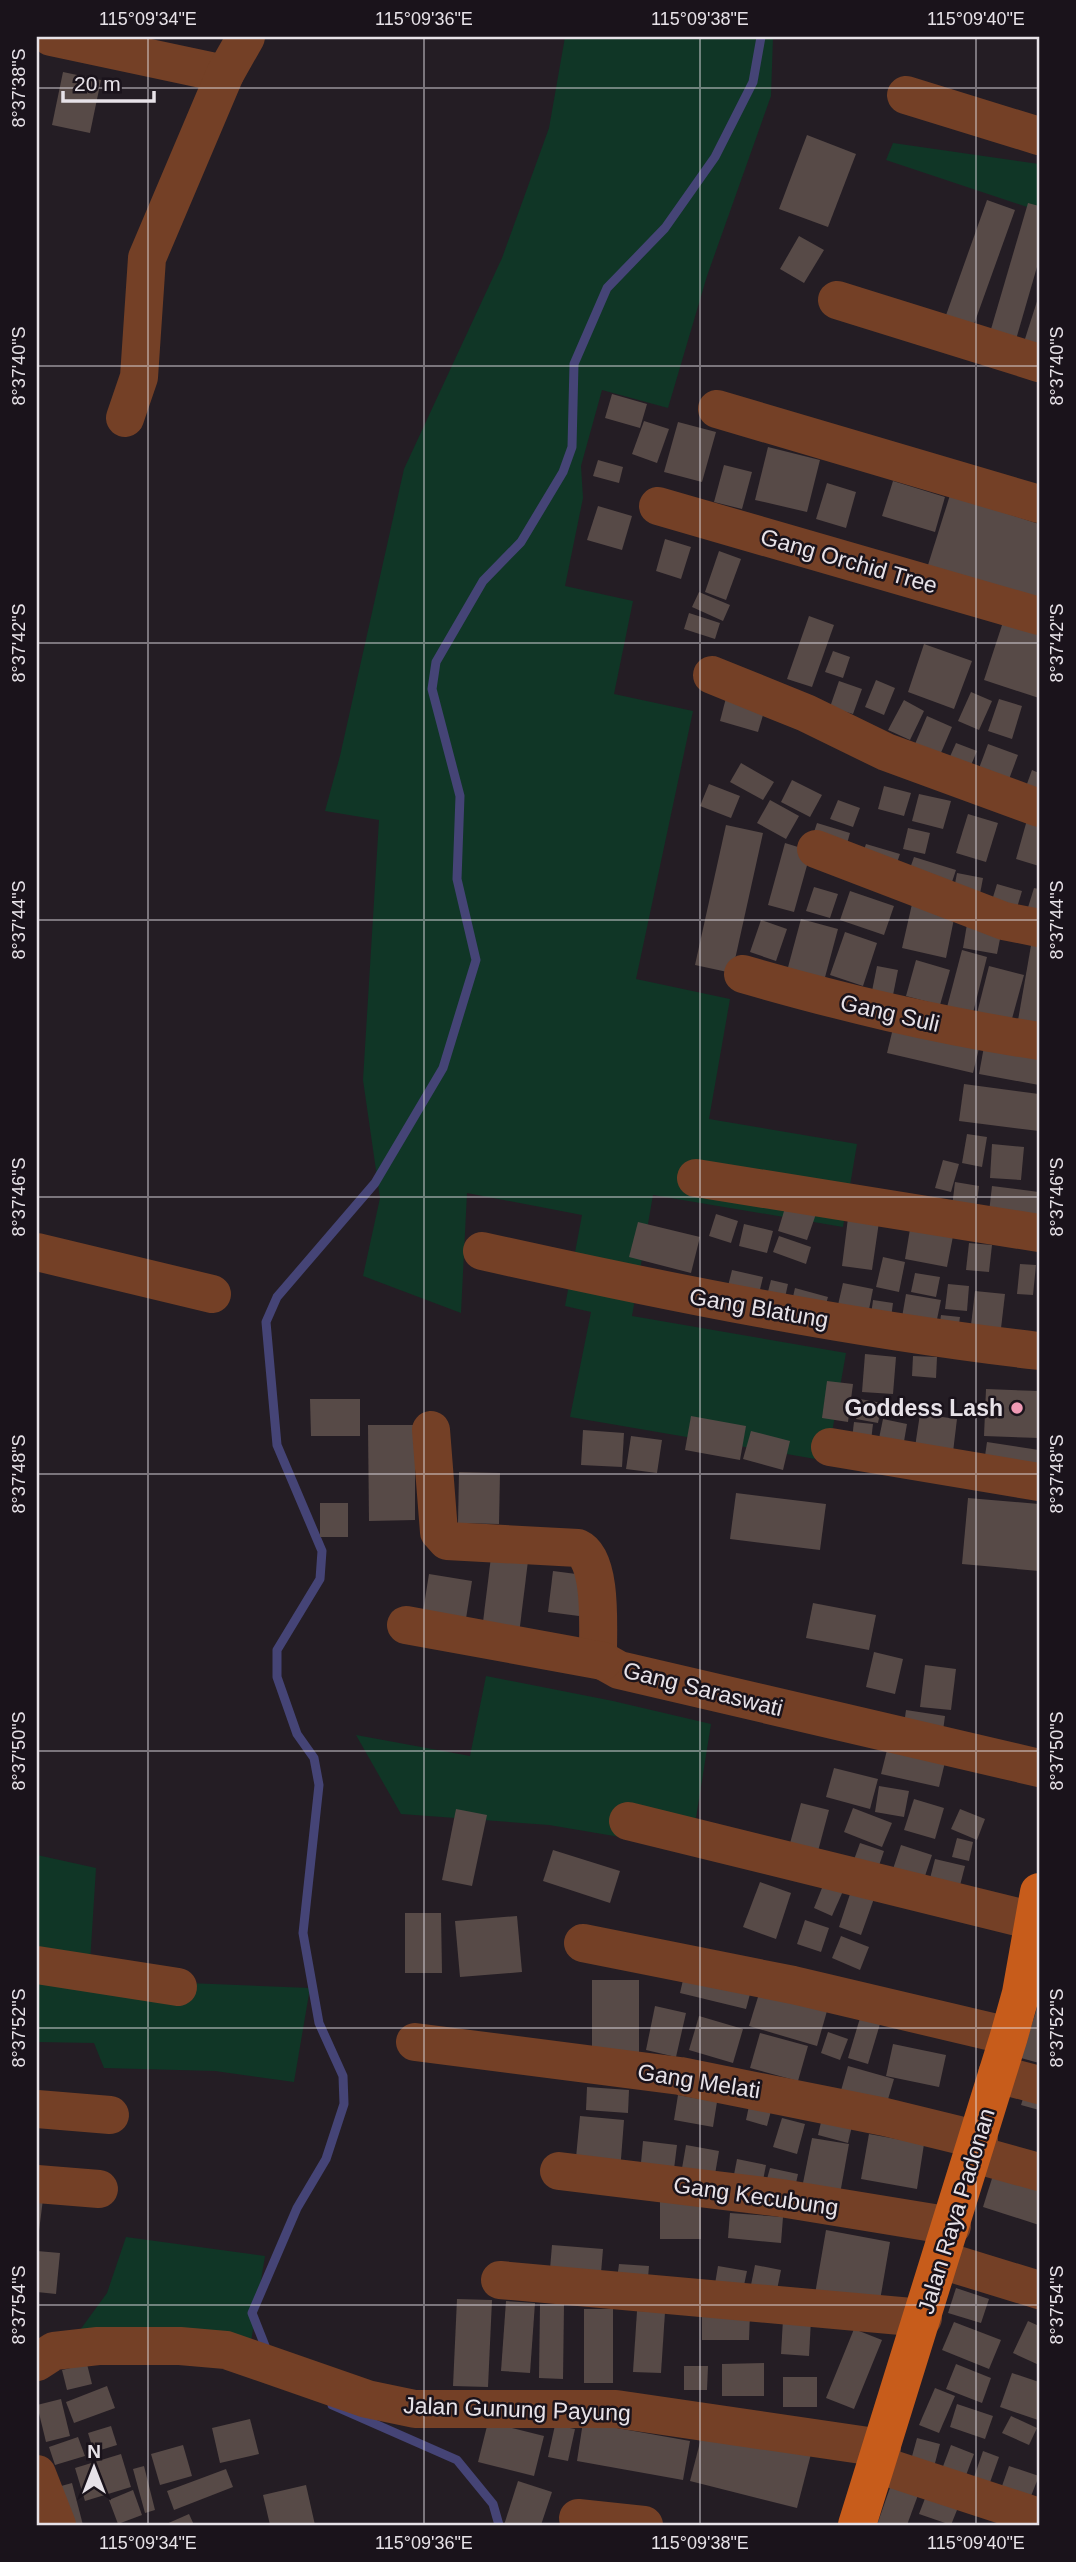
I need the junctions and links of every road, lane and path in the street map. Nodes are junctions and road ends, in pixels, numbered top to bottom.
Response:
1 (51, 37) edge
2 (246, 37) edge
3 (225, 74) junction
4 (906, 95) dead end
5 (1039, 136) edge
6 (837, 300) dead end
7 (1039, 363) edge
8 (718, 408) dead end
9 (125, 418) dead end
10 (1039, 504) edge
11 (658, 506) dead end
12 (1039, 616) edge
13 (712, 675) dead end
14 (1039, 807) edge
15 (816, 849) dead end
16 (1039, 928) edge
17 (743, 974) dead end
18 (1039, 1041) edge
19 (696, 1178) dead end
20 (1039, 1233) edge
21 (482, 1251) dead end
22 (37, 1252) edge
23 (212, 1294) dead end
24 (1039, 1351) edge
25 (431, 1430) dead end
26 (830, 1447) dead end
27 (1039, 1482) edge
28 (406, 1625) dead end
29 (603, 1661) junction
30 (1039, 1768) edge
31 (628, 1821) dead end
32 (1037, 1906) edge
33 (583, 1943) dead end
34 (37, 1965) edge
35 (178, 1987) dead end
36 (1009, 2036) junction
37 (415, 2042) dead end
38 (997, 2074) junction
39 (1039, 2085) edge
40 (37, 2109) edge
41 (110, 2115) dead end
42 (977, 2147) junction
43 (559, 2171) dead end
44 (1039, 2172) edge
45 (37, 2184) edge
46 (99, 2189) dead end
47 (946, 2243) junction
48 (500, 2280) dead end
49 (1039, 2290) edge
50 (923, 2318) junction
51 (37, 2362) edge
52 (879, 2456) junction
53 (37, 2474) edge
54 (1039, 2517) edge
55 (578, 2518) dead end
56 (57, 2525) edge
57 (644, 2525) edge
58 (857, 2525) edge

1 - 3 street
2 - 3 street
3 - 9 street
4 - 5 street
6 - 7 street
8 - 10 street
11 - 12 street, Gang Orchid Tree
13 - 14 street
15 - 16 street
17 - 18 street, Gang Suli
19 - 20 street
21 - 24 street, Gang Blatung
22 - 23 street
25 - 29 street, Gang Saraswati
26 - 27 street
28 - 29 street
29 - 30 street, Gang Saraswati
31 - 32 street
32 - 36 main road, Jalan Raya Padonan
33 - 36 street
34 - 35 street
36 - 38 main road, Jalan Raya Padonan
37 - 42 street, Gang Melati
38 - 39 street
38 - 42 main road, Jalan Raya Padonan
40 - 41 street
42 - 44 street, Gang Melati
42 - 47 main road, Jalan Raya Padonan
43 - 47 street, Gang Kecubung
45 - 46 street
47 - 49 street, Gang Kecubung
47 - 50 main road, Jalan Raya Padonan
48 - 50 street
50 - 52 main road, Jalan Raya Padonan
51 - 52 street, Jalan Gunung Payung
52 - 54 street, Jalan Gunung Payung
52 - 58 main road, Jalan Raya Padonan
53 - 56 street
55 - 57 street

